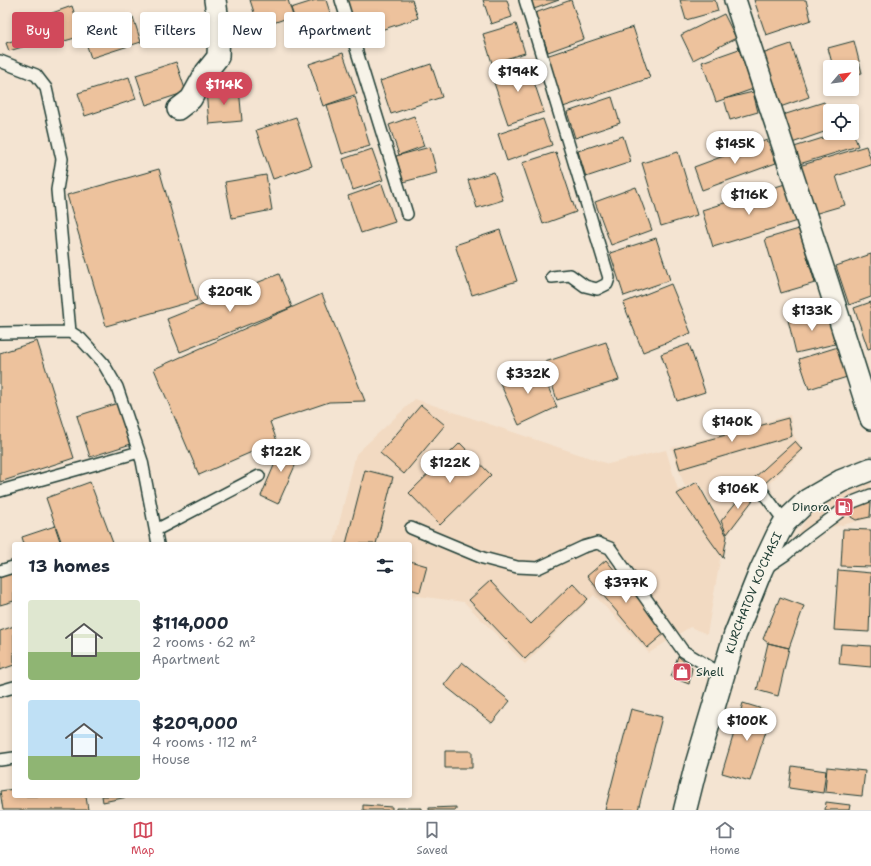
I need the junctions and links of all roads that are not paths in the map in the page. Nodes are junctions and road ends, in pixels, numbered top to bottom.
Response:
1 (215, 0) edge
2 (341, 0) edge
3 (525, 0) edge
4 (735, 0) edge
5 (0, 61) edge
6 (178, 109) dead end
7 (407, 214) dead end
8 (552, 276) dead end
9 (70, 332) junction
10 (0, 333) edge
11 (871, 419) edge
12 (139, 452) junction
13 (871, 469) edge
14 (259, 476) dead end
15 (0, 491) edge
16 (762, 491) dead end
17 (871, 495) edge
18 (785, 522) junction
19 (411, 528) dead end
20 (156, 530) junction
21 (158, 542) edge
22 (12, 567) edge
23 (761, 570) junction
24 (0, 571) edge
25 (723, 675) junction
26 (12, 688) edge
27 (0, 691) edge
28 (12, 758) edge
29 (0, 760) edge
30 (685, 810) edge

1 - 6 street
2 - 7 lane
3 - 8 lane
4 - 11 street
5 - 9 lane
9 - 10 lane
9 - 12 lane
12 - 15 lane
12 - 20 lane
13 - 18 main road, KURCHATOV KO'CHASI
14 - 20 lane
16 - 18 lane
17 - 23 lane
18 - 23 main road, KURCHATOV KO'CHASI
19 - 25 lane
20 - 21 lane
22 - 24 lane
23 - 25 main road, KURCHATOV KO'CHASI
25 - 30 main road, KURCHATOV KO'CHASI
26 - 27 lane
28 - 29 lane

